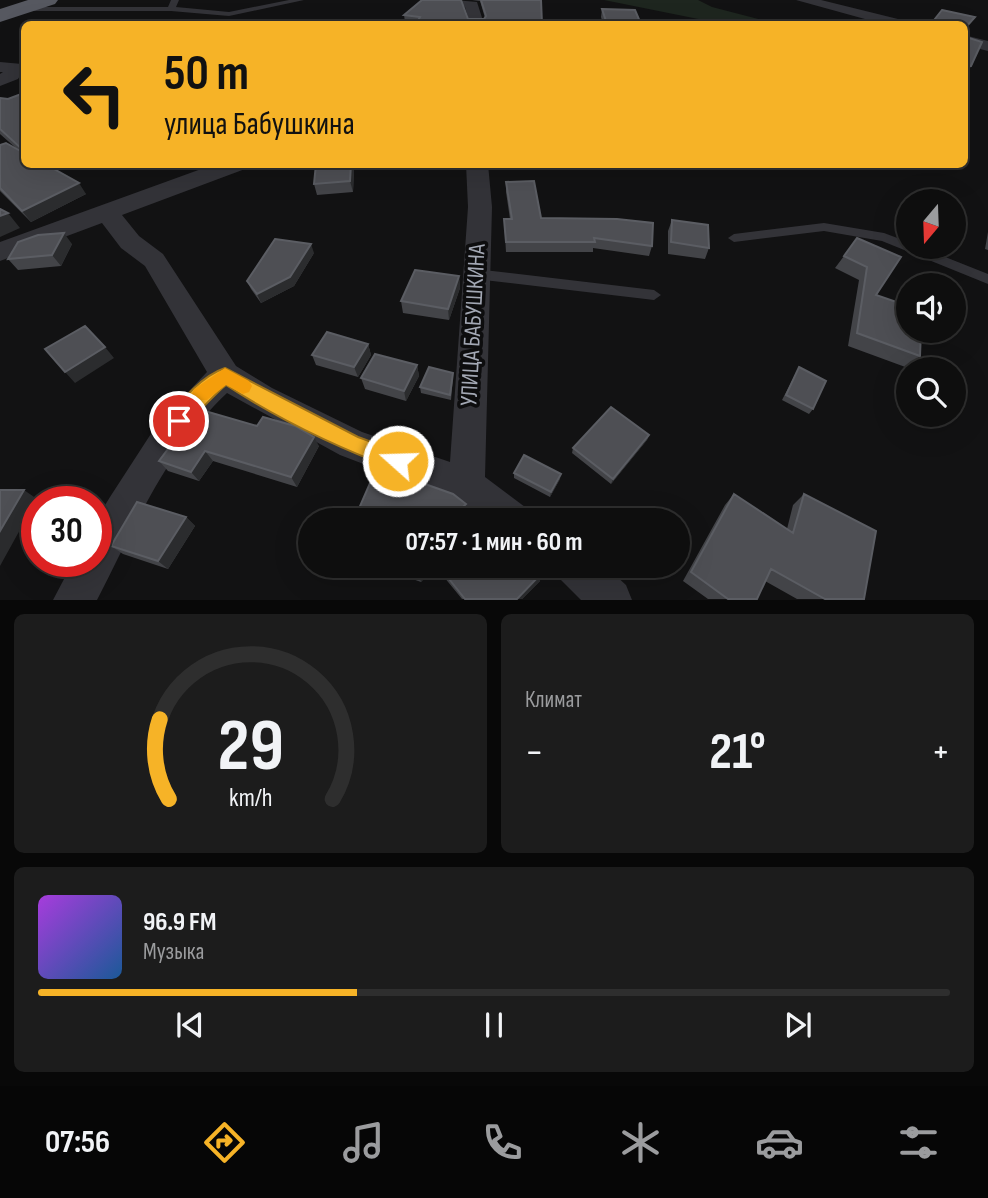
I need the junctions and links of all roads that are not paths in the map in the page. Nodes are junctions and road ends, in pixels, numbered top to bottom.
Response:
1 (48, 0) edge
2 (175, 0) edge
3 (300, 0) edge
4 (462, 0) edge
5 (803, 0) edge
6 (21, 9) junction
7 (171, 9) junction
8 (0, 16) edge
9 (476, 21) edge
10 (888, 21) edge
11 (968, 41) edge
12 (988, 46) edge
13 (13, 67) edge
14 (0, 81) edge
15 (226, 168) edge
16 (477, 168) edge
17 (106, 212) junction
18 (734, 238) dead end
19 (0, 252) edge
20 (475, 274) junction
21 (988, 279) edge
22 (654, 295) dead end
23 (225, 375) junction
24 (467, 486) junction
25 (496, 508) edge
26 (112, 534) edge
27 (87, 577) edge
28 (588, 578) edge
29 (74, 600) edge
30 (611, 600) edge

1 - 6 highway
2 - 7 lane
3 - 7 lane
4 - 9 street
5 - 10 street
6 - 7 lane
6 - 8 highway
11 - 12 street
13 - 14 street
15 - 17 street
16 - 20 street, УЛИЦА БАБУШКИНА
17 - 19 street
17 - 23 street
18 - 21 lane
20 - 22 lane
20 - 24 street, УЛИЦА БАБУШКИНА
23 - 24 street
23 - 26 street
24 - 25 street
27 - 29 street
28 - 30 street

